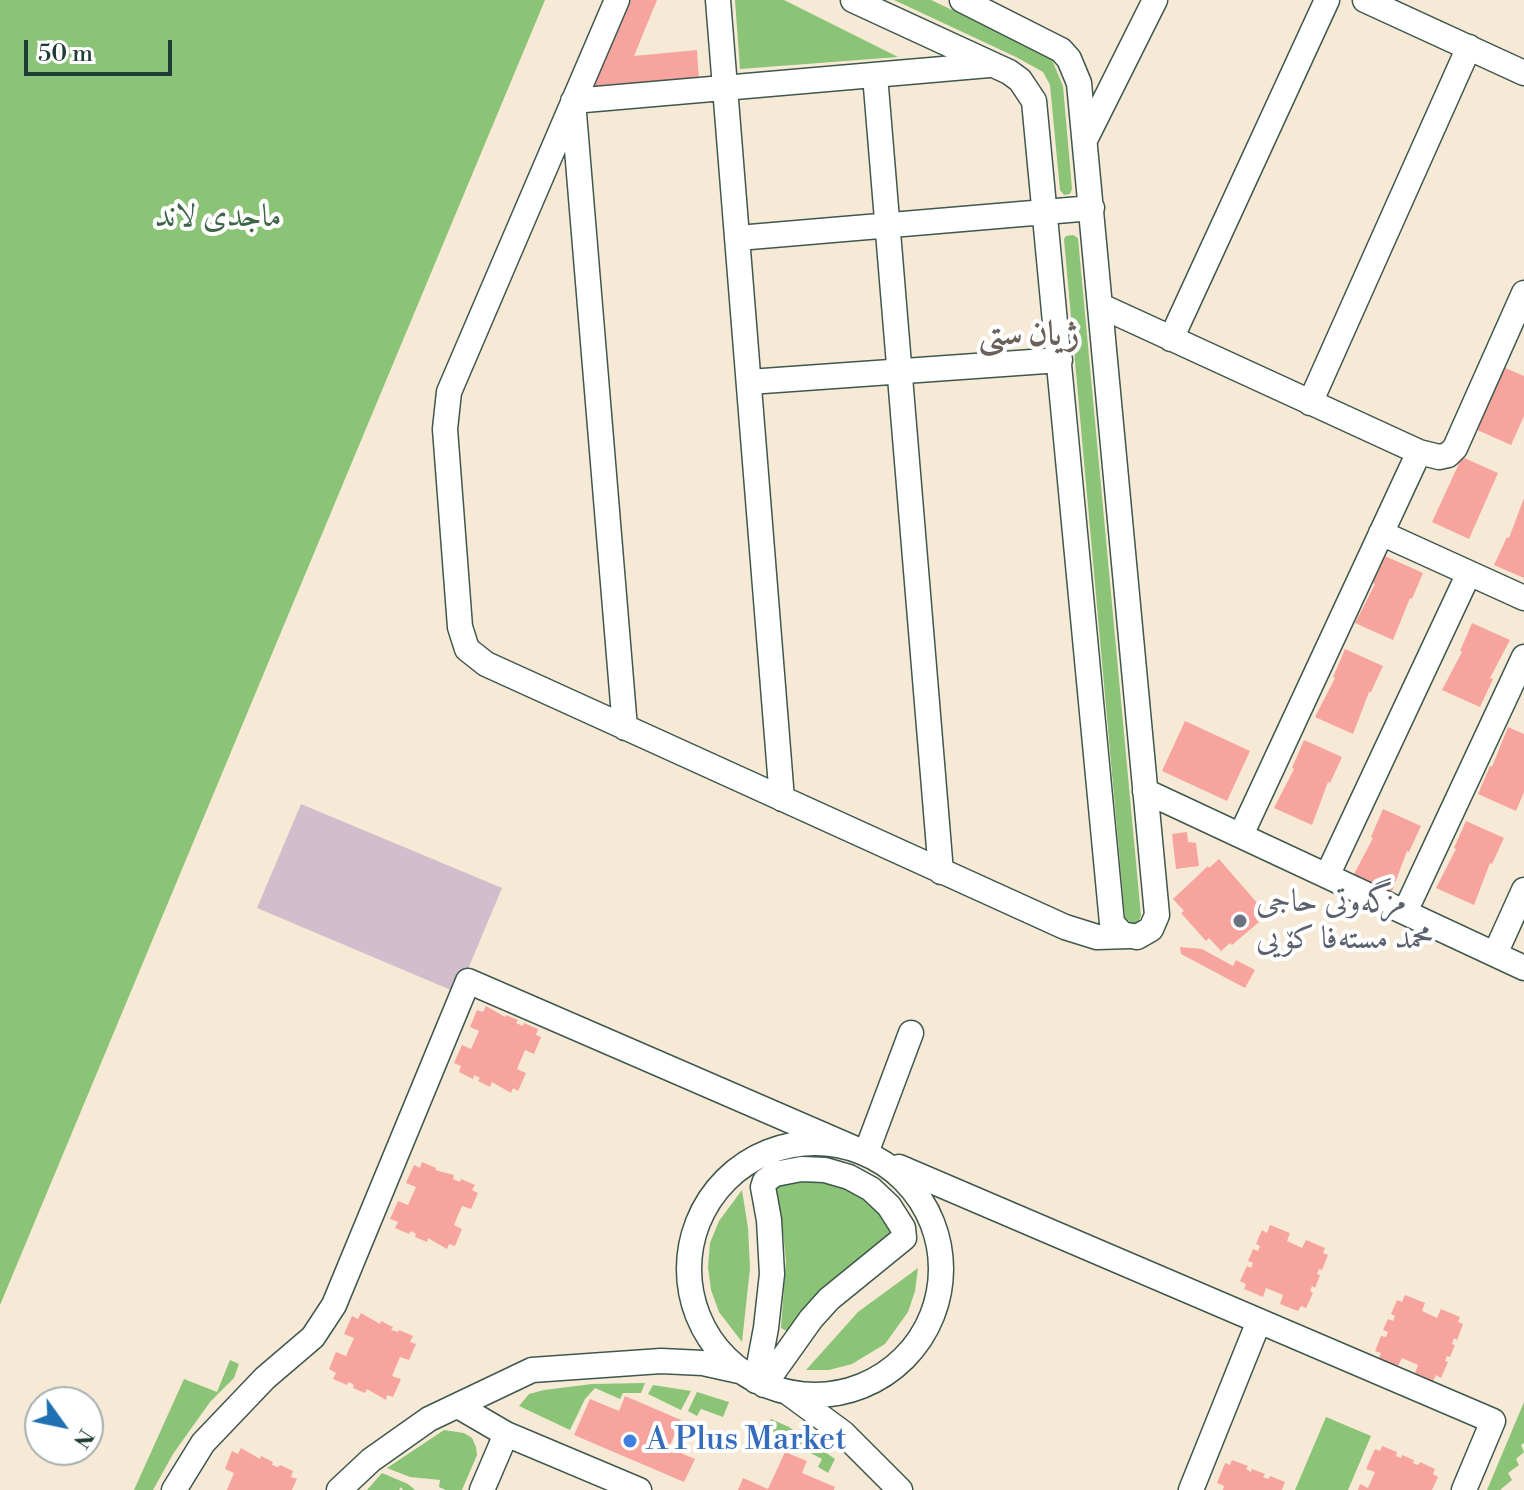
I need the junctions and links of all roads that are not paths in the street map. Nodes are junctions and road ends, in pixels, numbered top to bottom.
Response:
1 (617, 0) edge
2 (718, 0) edge
3 (853, 0) edge
4 (962, 0) edge
5 (1155, 0) edge
6 (1327, 0) edge
7 (1365, 0) edge
8 (992, 6) edge
9 (1469, 47) junction
10 (993, 64) junction
11 (1524, 73) edge
12 (875, 75) junction
13 (725, 88) junction
14 (573, 101) junction
15 (1085, 140) junction
16 (1092, 208) junction
17 (1047, 212) junction
18 (888, 225) junction
19 (738, 238) junction
20 (1524, 293) edge
21 (1101, 306) junction
22 (1171, 339) junction
23 (1060, 360) junction
24 (900, 371) junction
25 (749, 382) junction
26 (1310, 403) junction
27 (1419, 452) junction
28 (1381, 533) junction
29 (1469, 573) junction
30 (1524, 598) edge
31 (1524, 657) edge
32 (625, 728) junction
33 (1145, 791) junction
34 (782, 799) junction
35 (1241, 835) junction
36 (941, 872) junction
37 (1327, 876) junction
38 (1524, 890) edge
39 (1405, 912) junction
40 (1129, 936) junction
41 (1495, 954) junction
42 (1524, 968) edge
43 (911, 1033) dead end
44 (866, 1153) junction
45 (1259, 1321) junction
46 (704, 1329) junction
47 (681, 1362) junction
48 (753, 1379) junction
49 (850, 1391) junction
50 (789, 1393) junction
51 (458, 1406) junction
52 (843, 1433) junction
53 (506, 1434) junction
54 (628, 1488) edge
55 (174, 1490) edge
56 (339, 1490) edge
57 (482, 1490) edge
58 (900, 1490) edge
59 (1191, 1490) edge
60 (1464, 1490) edge

1 - 14 street
2 - 13 street
3 - 10 street
4 - 8 street
5 - 15 street
6 - 22 street
7 - 9 street
8 - 15 street
9 - 11 street
9 - 26 street
10 - 12 street
10 - 17 street
12 - 13 street
12 - 18 street
13 - 14 street
13 - 19 street
14 - 32 street
14 - 32 street
15 - 16 street
16 - 17 street
16 - 21 street
17 - 18 street
17 - 23 street
18 - 19 street
18 - 24 street
19 - 25 street
20 - 27 street
21 - 22 street
21 - 33 street
22 - 26 street
23 - 24 street
23 - 40 street
24 - 25 street
24 - 36 street
25 - 34 street
26 - 27 street
27 - 28 street
28 - 29 street
28 - 35 street
29 - 30 street
29 - 37 street
31 - 39 street
32 - 34 street
33 - 35 street
33 - 40 street
34 - 36 street
35 - 37 street
36 - 40 street
37 - 39 street
38 - 41 street
39 - 41 street
41 - 42 street
43 - 44 street
44 - 45 street
44 - 46 street
44 - 49 street
44 - 55 street
45 - 59 street
45 - 60 street
46 - 47 street
46 - 48 street
47 - 48 street
47 - 51 street
48 - 48 street
48 - 50 street
49 - 50 street
49 - 52 street
50 - 52 street
51 - 53 street
51 - 56 street
52 - 58 street
53 - 54 street
53 - 57 street

